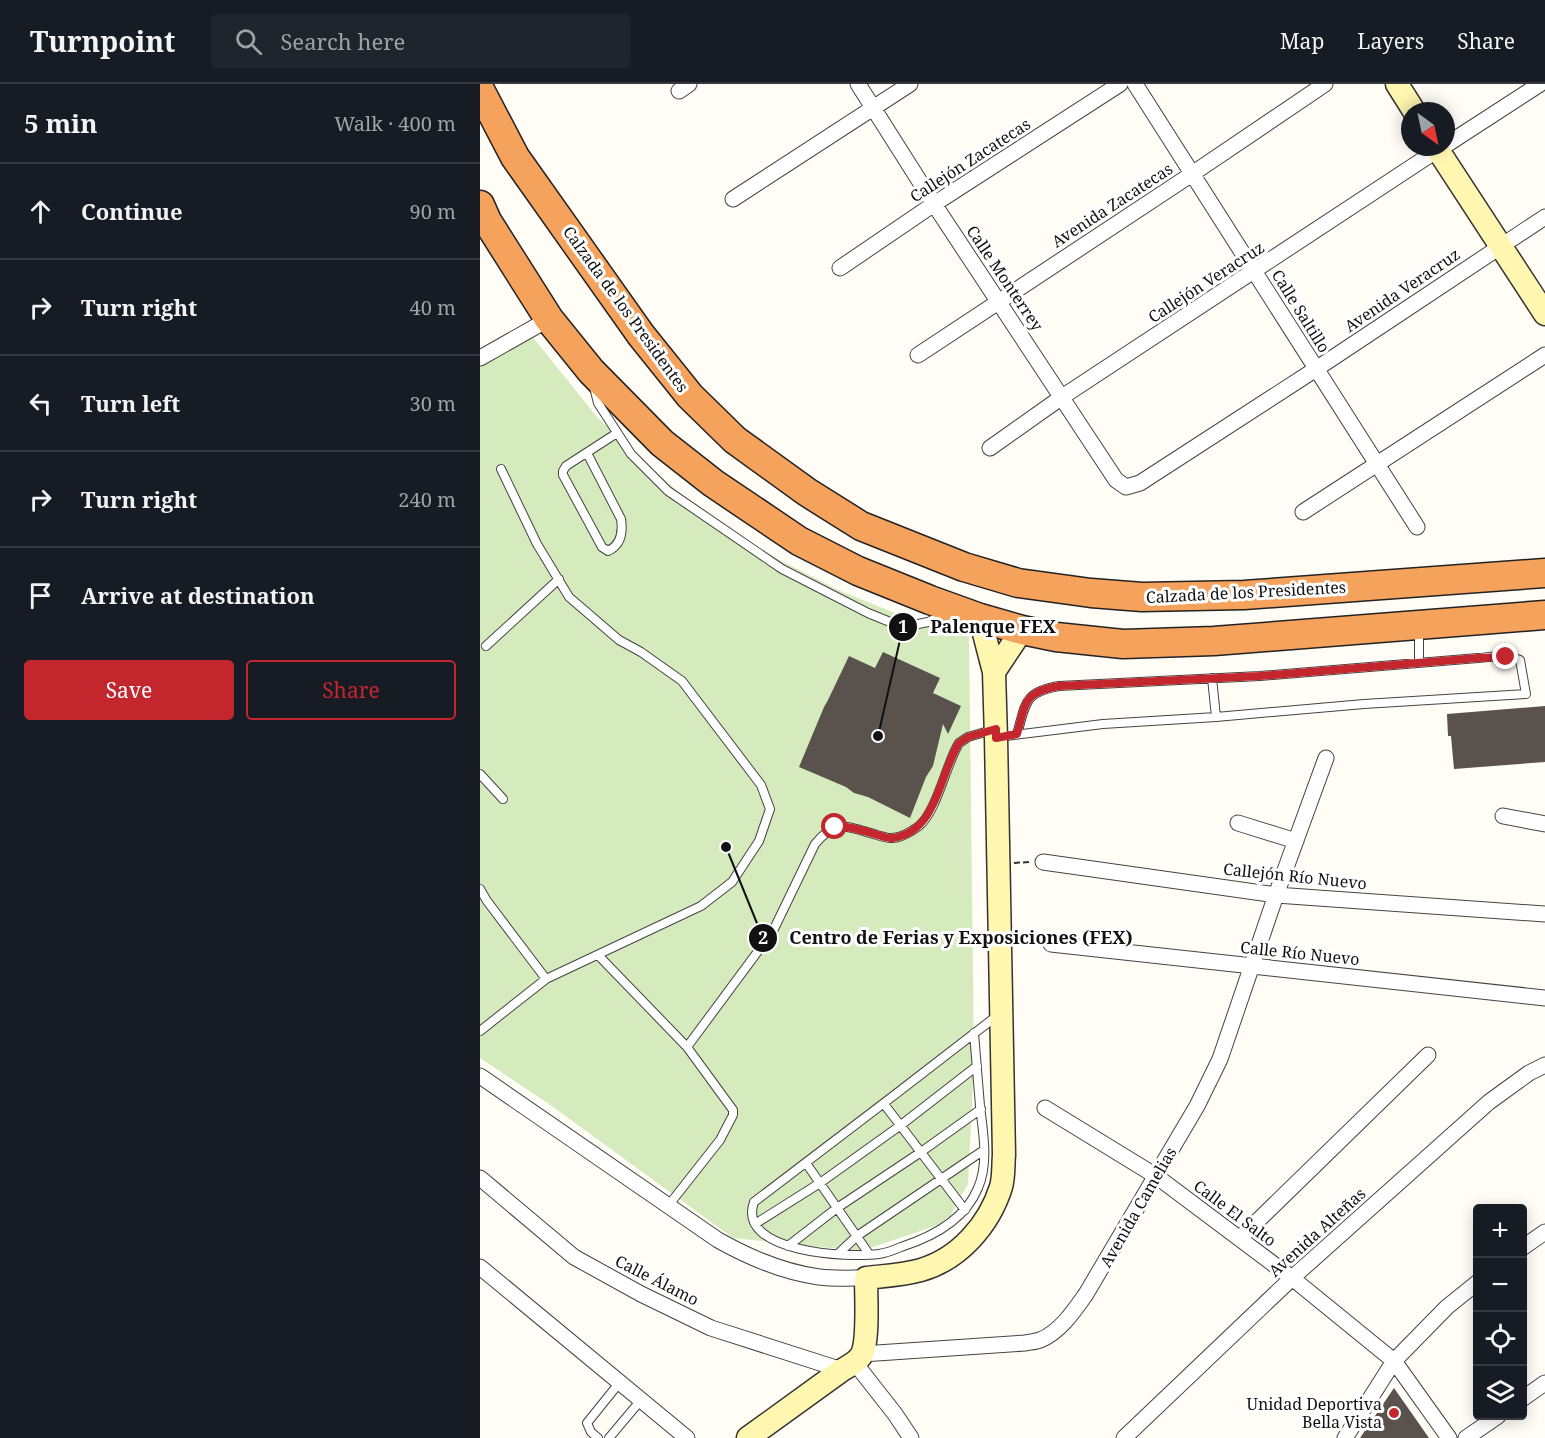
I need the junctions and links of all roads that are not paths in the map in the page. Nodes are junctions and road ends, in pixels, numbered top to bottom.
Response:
1 (858, 84) edge
2 (910, 84) edge
3 (1120, 84) edge
4 (1134, 84) edge
5 (1325, 84) edge
6 (1396, 84) edge
7 (1540, 84) edge
8 (480, 90) edge
9 (1408, 102) edge
10 (873, 108) junction
11 (1455, 138) edge
12 (1428, 156) edge
13 (1446, 156) edge
14 (1192, 174) junction
15 (733, 199) dead end
16 (934, 204) junction
17 (480, 205) edge
18 (1545, 218) edge
19 (1500, 246) junction
20 (840, 268) dead end
21 (1254, 272) junction
22 (999, 302) junction
23 (1545, 314) edge
24 (549, 319) junction
25 (918, 355) dead end
26 (1545, 355) edge
27 (480, 358) edge
28 (1316, 369) junction
29 (591, 371) junction
30 (1062, 397) junction
31 (617, 433) junction
32 (990, 448) dead end
33 (587, 453) junction
34 (1378, 465) junction
35 (501, 469) dead end
36 (1126, 487) joint
37 (1303, 512) dead end
38 (1417, 527) dead end
39 (1545, 573) edge
40 (559, 579) junction
41 (967, 613) junction
42 (1545, 615) edge
43 (1419, 625) junction
44 (1022, 630) junction
45 (486, 646) dead end
46 (1419, 662) junction
47 (994, 672) junction
48 (1212, 678) junction
49 (1216, 717) junction
50 (1003, 734) junction
51 (1326, 758) dead end
52 (480, 774) edge
53 (502, 799) dead end
54 (1503, 816) dead end
55 (1238, 823) dead end
56 (1545, 824) edge
57 (1296, 841) junction
58 (1043, 862) road end
59 (480, 889) edge
60 (1276, 895) junction
61 (1545, 914) edge
62 (1051, 944) dead end
63 (598, 955) junction
64 (1252, 966) junction
65 (546, 979) junction
66 (1545, 998) edge
67 (1002, 1011) junction
68 (480, 1031) edge
69 (974, 1033) junction
70 (687, 1047) junction
71 (1428, 1055) dead end
72 (1545, 1065) edge
73 (977, 1066) junction
74 (480, 1076) edge
75 (884, 1104) junction
76 (1045, 1108) dead end
77 (981, 1109) junction
78 (901, 1125) junction
79 (984, 1150) junction
80 (921, 1152) junction
81 (806, 1163) junction
82 (1156, 1176) junction
83 (480, 1178) edge
84 (942, 1179) junction
85 (820, 1183) junction
86 (668, 1206) junction
87 (837, 1208) junction
88 (964, 1210) junction
89 (755, 1224) junction
90 (1545, 1232) edge
91 (856, 1236) junction
92 (1240, 1238) junction
93 (1527, 1245) edge
94 (788, 1246) junction
95 (838, 1254) junction
96 (869, 1254) junction
97 (480, 1267) edge
98 (866, 1278) junction
99 (1292, 1278) junction
100 (1473, 1286) edge
101 (1394, 1361) junction
102 (853, 1362) junction
103 (620, 1382) junction
104 (1542, 1391) edge
105 (1527, 1397) edge
106 (641, 1400) junction
107 (1492, 1420) edge
108 (598, 1438) edge
109 (609, 1438) edge
110 (687, 1438) edge
111 (748, 1438) edge
112 (911, 1438) edge
113 (1124, 1438) edge
114 (1345, 1438) edge
115 (1449, 1438) edge
116 (1466, 1438) edge

1 - 10 street, Calle Monterrey
2 - 10 street
3 - 16 street, Callejón Zacatecas
4 - 14 street, Calle Saltillo
5 - 14 street, Avenida Zacatecas
6 - 9 street
7 - 11 street, Callejón Veracruz
8 - 39 highway, Calzada de los Presidentes
10 - 15 street
10 - 16 street, Calle Monterrey
12 - 21 street, Callejón Veracruz
13 - 19 street
14 - 21 street, Calle Saltillo
14 - 22 street, Avenida Zacatecas
16 - 20 street, Callejón Zacatecas
16 - 22 street, Calle Monterrey
17 - 24 highway
18 - 19 street, Avenida Veracruz
19 - 23 street
19 - 28 street, Avenida Veracruz
21 - 28 street, Calle Saltillo
21 - 30 street, Callejón Veracruz
22 - 25 street, Avenida Zacatecas
22 - 30 street, Calle Monterrey
24 - 27 street
24 - 29 highway
26 - 34 street
28 - 34 street, Calle Saltillo
28 - 36 street, Avenida Veracruz
29 - 31 lane
29 - 41 highway
30 - 32 street, Callejón Veracruz
30 - 36 street, Calle Monterrey
31 - 33 lane
31 - 41 lane
33 - 33 lane
34 - 37 street
34 - 38 street, Calle Saltillo
35 - 40 lane
40 - 45 lane
40 - 63 lane
41 - 44 highway
41 - 47 street
42 - 43 highway
43 - 44 highway
43 - 46 lane
44 - 47 street
46 - 48 lane
46 - 49 lane
47 - 50 street
48 - 49 lane
48 - 50 lane
49 - 50 lane
50 - 67 street
50 - 70 lane
51 - 57 street, Avenida Camelias
52 - 53 lane
54 - 56 street
55 - 57 street
57 - 60 street, Avenida Camelias
58 - 60 street, Callejón Río Nuevo
59 - 65 lane
60 - 61 street, Callejón Río Nuevo
60 - 64 street, Avenida Camelias
62 - 64 street, Calle Río Nuevo
63 - 65 lane
63 - 70 lane
64 - 66 street, Calle Río Nuevo
64 - 82 street, Avenida Camelias
65 - 68 lane
67 - 69 lane
67 - 98 street
69 - 73 lane
69 - 75 lane
70 - 86 lane
71 - 92 street
72 - 99 street, Avenida Alteñas
73 - 77 lane
73 - 78 lane
74 - 86 street
75 - 78 lane
75 - 81 lane
76 - 82 street, Calle El Salto
77 - 79 lane
77 - 80 lane
78 - 80 lane
78 - 85 lane
79 - 84 lane
79 - 88 lane
80 - 84 lane
80 - 87 lane
81 - 85 lane
81 - 89 lane
82 - 92 street, Calle El Salto
82 - 102 street, Avenida Camelias
83 - 102 street, Calle Álamo
84 - 88 lane
84 - 91 lane
85 - 87 lane
85 - 89 lane
86 - 98 street
87 - 91 lane
87 - 94 lane
88 - 96 lane
89 - 94 lane
90 - 93 street
91 - 95 lane
91 - 96 lane
92 - 99 street, Calle El Salto
94 - 95 lane
95 - 96 lane
97 - 103 street
98 - 102 street
99 - 101 street, Calle El Salto
99 - 113 street, Avenida Alteñas
100 - 101 street
101 - 114 street
101 - 115 street, Calle El Salto
102 - 111 street
102 - 112 street
103 - 106 street
103 - 108 lane
104 - 105 street
106 - 109 lane
106 - 110 street
107 - 116 street

